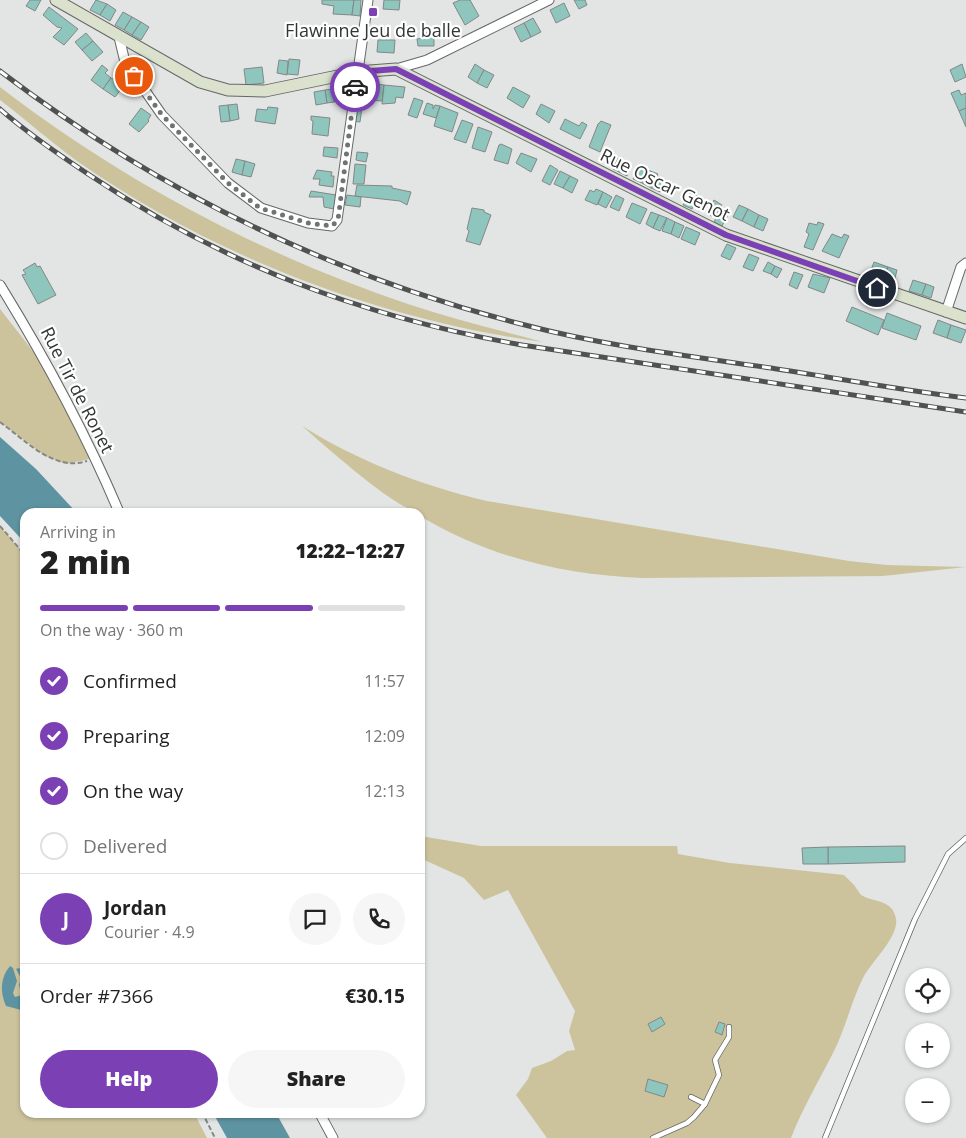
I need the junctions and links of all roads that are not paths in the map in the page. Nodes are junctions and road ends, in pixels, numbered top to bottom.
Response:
1 (56, 0) edge
2 (368, 0) edge
3 (549, 0) edge
4 (119, 37) junction
5 (396, 69) junction
6 (357, 72) junction
7 (966, 263) edge
8 (0, 285) edge
9 (946, 312) junction
10 (966, 318) edge
11 (117, 508) edge
12 (966, 838) edge
13 (729, 1027) dead end
14 (691, 1097) dead end
15 (705, 1104) junction
16 (322, 1118) edge
17 (333, 1138) edge
18 (653, 1138) edge
19 (825, 1138) edge

1 - 4 street
2 - 6 street
3 - 5 street
4 - 6 street
4 - 6 street
5 - 6 street
5 - 9 street, Rue Oscar Genot
7 - 9 street
8 - 11 street, Rue Tir de Ronet
9 - 10 street, Rue Oscar Genot
12 - 19 lane
13 - 15 lane
14 - 15 lane
15 - 18 lane
16 - 17 street

